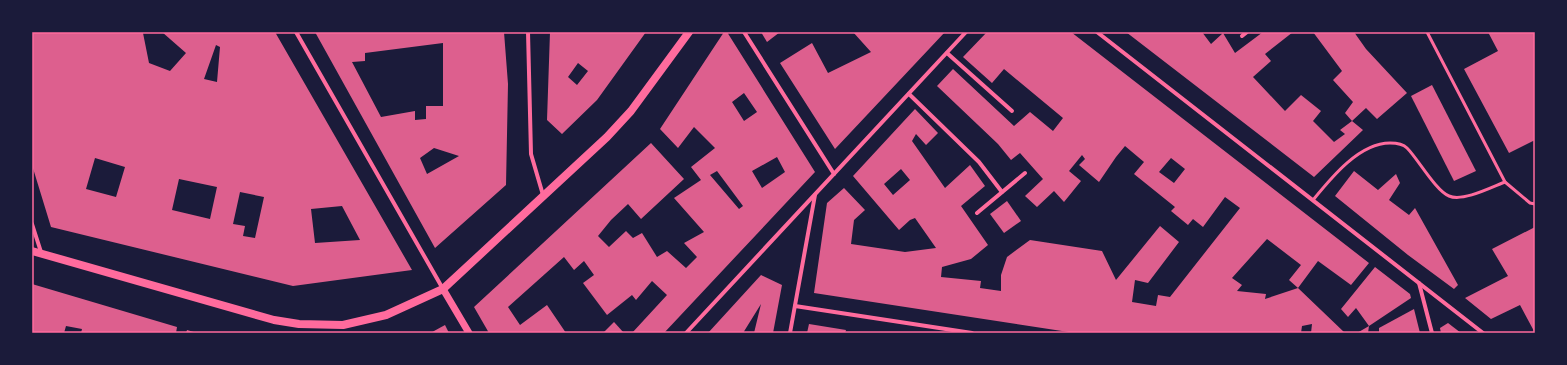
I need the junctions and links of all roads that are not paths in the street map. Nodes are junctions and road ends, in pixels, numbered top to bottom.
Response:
1 (296, 32) edge
2 (528, 32) edge
3 (689, 32) edge
4 (744, 32) edge
5 (966, 32) edge
6 (1097, 32) edge
7 (1247, 32) edge
8 (1427, 32) edge
9 (1242, 36) dead end
10 (947, 53) junction
11 (909, 94) junction
12 (1012, 110) dead end
13 (1024, 173) dead end
14 (834, 174) junction
15 (1505, 182) junction
16 (1002, 192) junction
17 (815, 194) junction
18 (543, 195) junction
19 (1314, 200) junction
20 (1535, 204) edge
21 (977, 213) dead end
22 (32, 224) edge
23 (32, 251) edge
24 (41, 254) junction
25 (1419, 283) junction
26 (443, 289) junction
27 (795, 306) junction
28 (469, 333) edge
29 (686, 333) edge
30 (790, 333) edge
31 (972, 333) edge
32 (1432, 333) edge
33 (1483, 333) edge

1 - 26 street
2 - 18 street
3 - 18 main road
4 - 14 street
5 - 10 street
6 - 19 street
7 - 9 street
8 - 15 lane
10 - 11 street
10 - 12 street
11 - 14 street
11 - 16 street
13 - 16 street
14 - 17 street
15 - 19 lane
15 - 20 lane
16 - 21 street
17 - 27 street
17 - 29 street
18 - 26 main road
19 - 25 street
22 - 24 street
23 - 24 main road
24 - 26 main road
25 - 32 street
25 - 33 street
26 - 28 street
27 - 30 street
27 - 31 street

